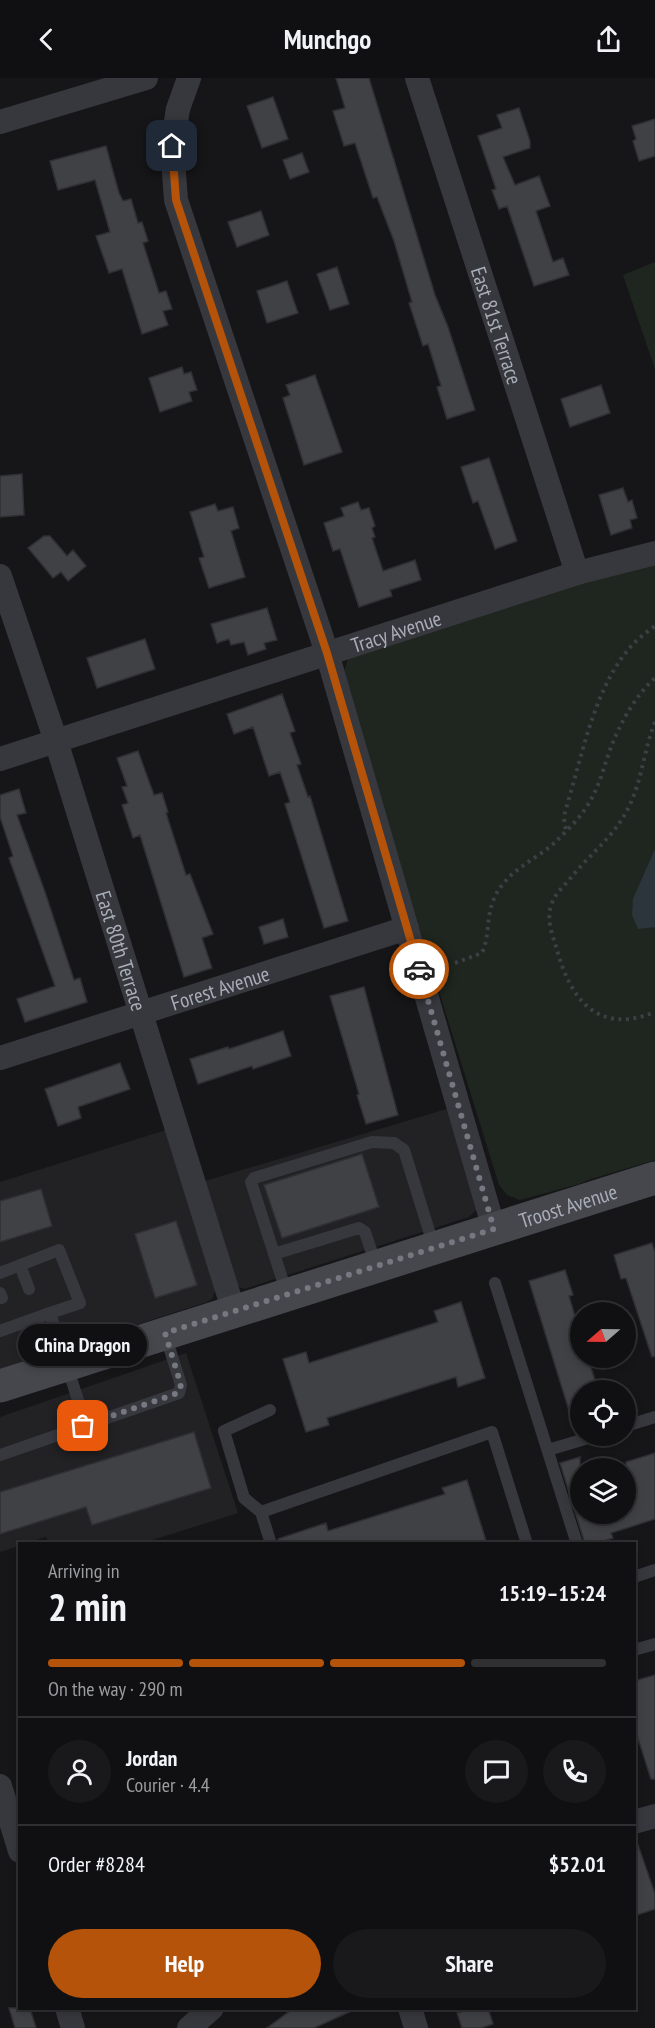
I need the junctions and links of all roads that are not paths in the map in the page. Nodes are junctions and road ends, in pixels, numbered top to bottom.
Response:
1 (146, 78) edge
2 (189, 78) edge
3 (417, 78) edge
4 (0, 122) edge
5 (655, 553) edge
6 (577, 573) junction
7 (3, 584) edge
8 (327, 653) junction
9 (56, 741) junction
10 (0, 759) edge
11 (407, 928) junction
12 (140, 1013) junction
13 (0, 1058) edge
14 (655, 1178) edge
15 (494, 1229) junction
16 (434, 1248) junction
17 (274, 1254) junction
18 (20, 1265) junction
19 (376, 1266) junction
20 (0, 1272) edge
21 (495, 1283) dead end
22 (29, 1289) dead end
23 (288, 1294) junction
24 (234, 1312) junction
25 (41, 1314) junction
26 (0, 1331) edge
27 (165, 1333) junction
28 (67, 1365) junction
29 (0, 1386) edge
30 (270, 1410) dead end
31 (655, 1417) edge
32 (636, 1423) edge
33 (86, 1425) junction
34 (570, 1443) edge
35 (548, 1450) junction
36 (0, 1455) edge
37 (261, 1512) junction
38 (270, 1542) edge
39 (526, 1542) edge
40 (576, 1542) edge
41 (655, 1570) edge
42 (636, 1576) edge
43 (655, 1644) edge
44 (636, 1649) edge
45 (0, 1786) edge
46 (655, 1816) edge
47 (636, 1821) edge
48 (18, 1844) edge
49 (68, 2010) edge
50 (210, 2010) edge
51 (411, 2010) edge
52 (73, 2028) edge
53 (189, 2028) edge
54 (416, 2028) edge

1 - 4 street
2 - 8 street
3 - 6 street, East 81st Terrace
5 - 6 street, Tracy Avenue
6 - 8 street, Tracy Avenue
7 - 9 street, East 80th Terrace
8 - 9 street, Tracy Avenue
8 - 11 street
9 - 10 street, Tracy Avenue
9 - 12 street, East 80th Terrace
11 - 12 street, Forest Avenue
11 - 15 street
12 - 13 street, Forest Avenue
12 - 24 street, East 80th Terrace
14 - 15 main road, Troost Avenue
15 - 16 main road, Troost Avenue
16 - 17 lane
16 - 19 main road, Troost Avenue
17 - 19 lane
17 - 23 lane
18 - 20 lane
18 - 22 lane
18 - 25 lane
19 - 23 main road, Troost Avenue
21 - 35 lane
23 - 24 main road, Troost Avenue
24 - 27 main road, Troost Avenue
25 - 26 lane
25 - 28 lane
27 - 28 main road, Troost Avenue
27 - 33 lane
28 - 29 main road, Troost Avenue
28 - 33 lane
30 - 37 lane
31 - 32 lane
33 - 36 lane
34 - 35 lane
35 - 40 lane
37 - 38 lane
37 - 39 lane
41 - 42 lane
43 - 44 lane
45 - 48 street
46 - 47 street
49 - 52 street
50 - 53 street
51 - 54 street

